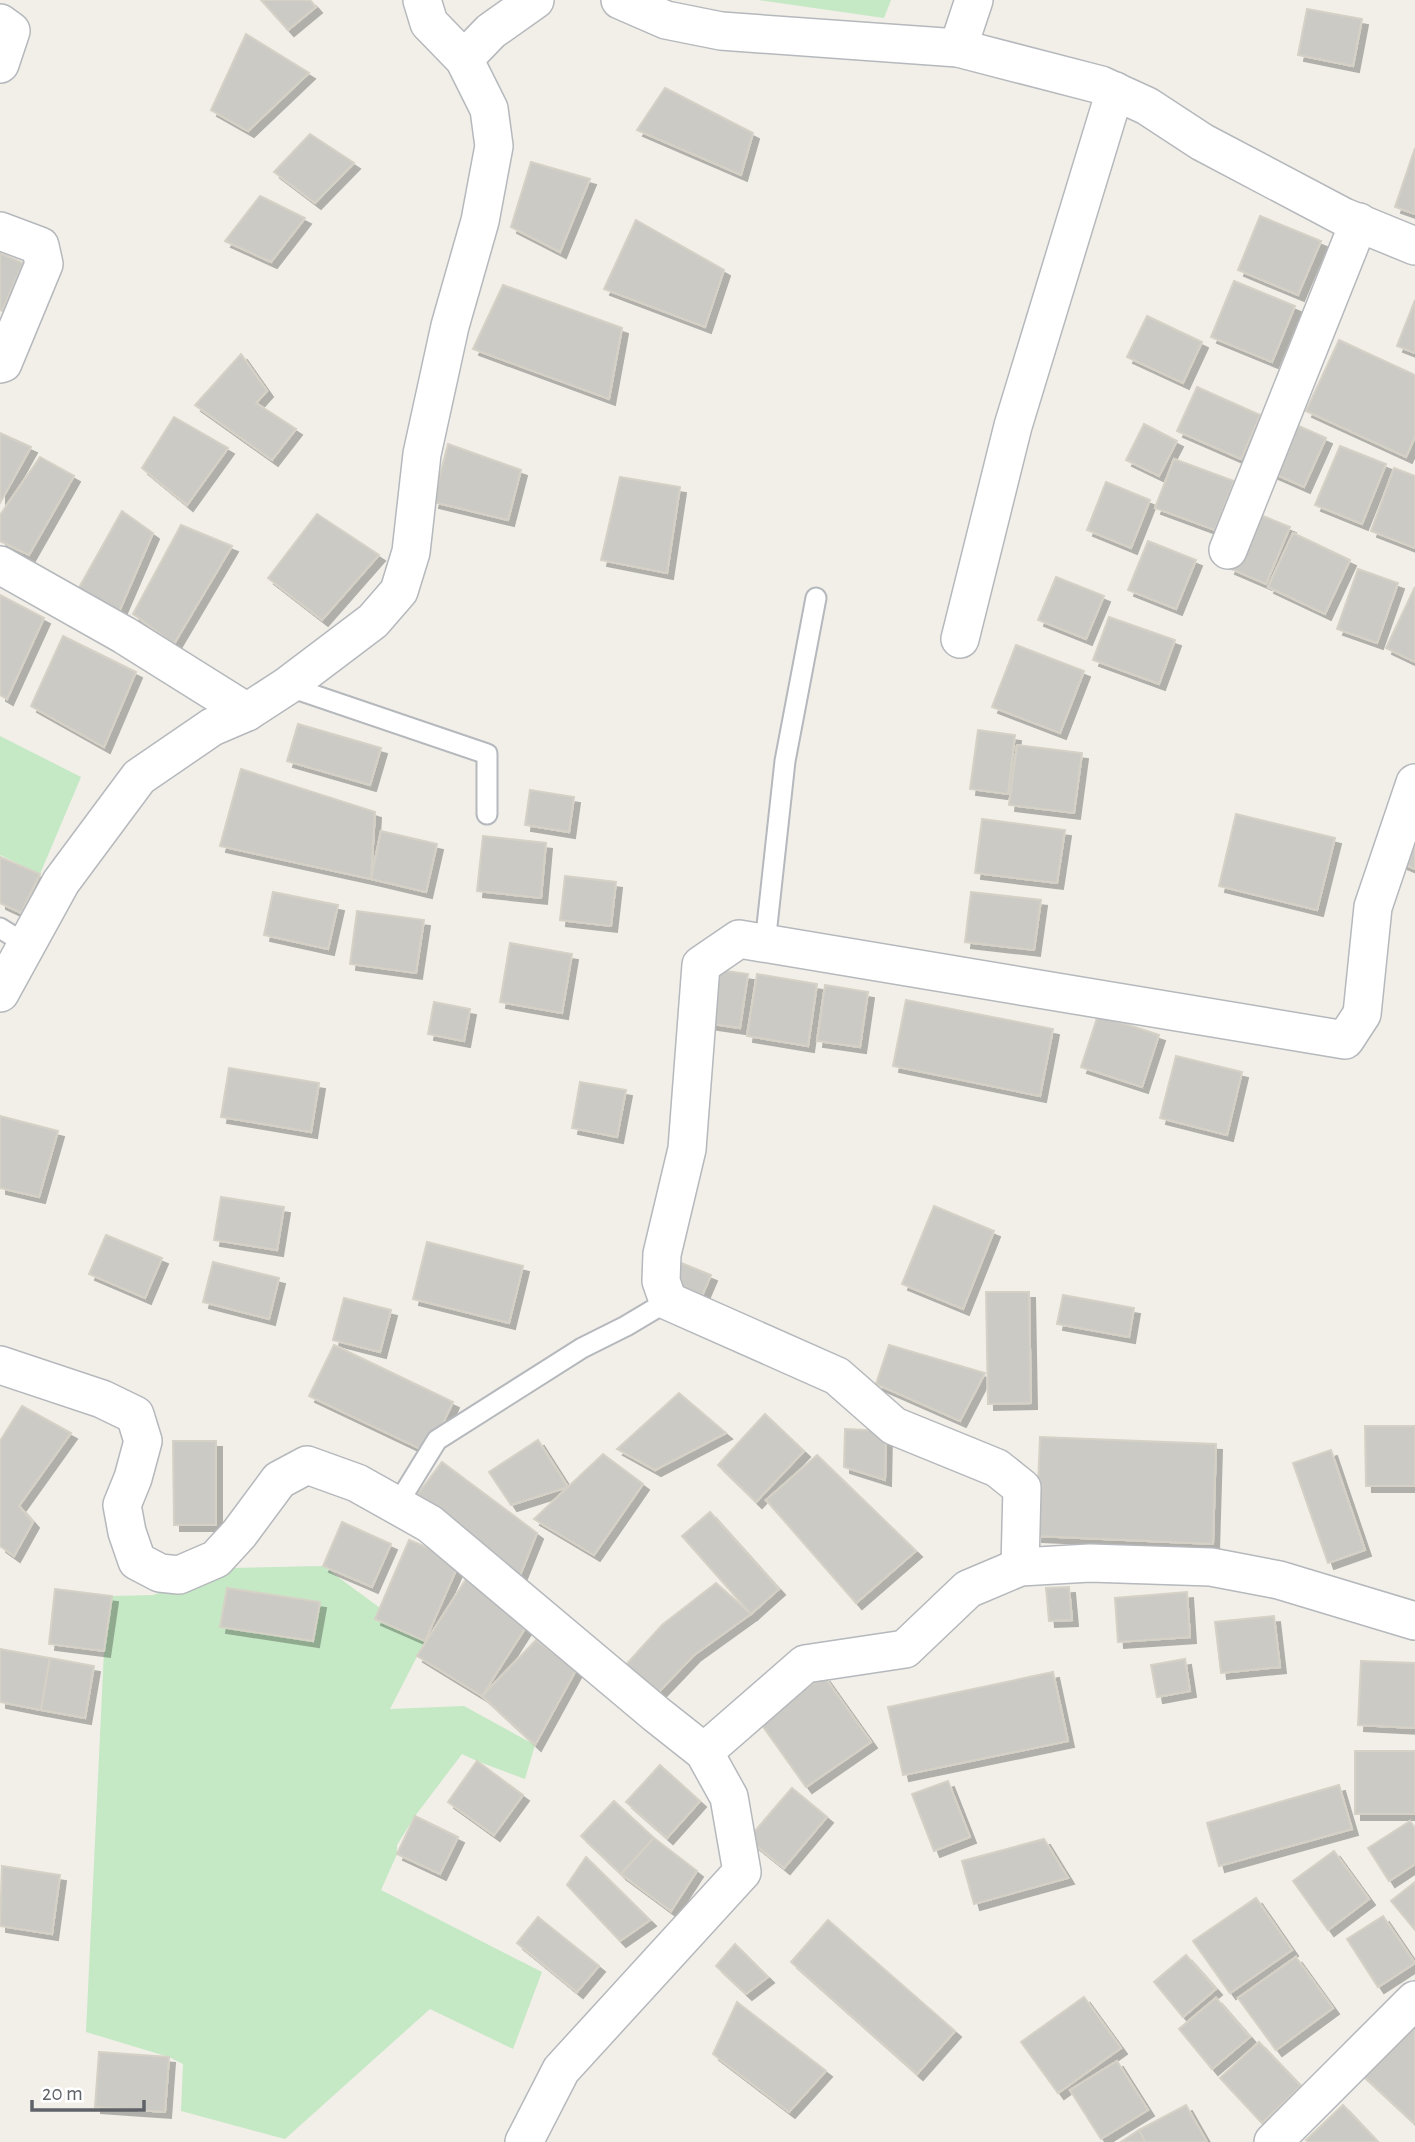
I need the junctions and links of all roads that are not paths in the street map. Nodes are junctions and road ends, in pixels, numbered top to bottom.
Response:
1 (422, 0) edge
2 (535, 0) edge
3 (620, 0) edge
4 (974, 0) edge
5 (0, 23) edge
6 (958, 48) junction
7 (464, 59) junction
8 (0, 64) edge
9 (1115, 91) junction
10 (1359, 222) junction
11 (0, 231) edge
12 (1415, 246) edge
13 (0, 364) edge
14 (1228, 550) dead end
15 (0, 565) edge
16 (816, 598) dead end
17 (960, 639) dead end
18 (287, 686) junction
19 (247, 712) junction
20 (1415, 783) edge
21 (487, 814) dead end
22 (13, 937) edge
23 (765, 944) junction
24 (0, 993) edge
25 (668, 1301) junction
26 (0, 1365) edge
27 (397, 1505) junction
28 (1020, 1567) junction
29 (1415, 1621) edge
30 (704, 1752) junction
31 (1415, 2000) edge
32 (524, 2142) edge
33 (1273, 2142) edge

1 - 7 street
2 - 7 street
3 - 6 street
4 - 6 street
5 - 8 street
6 - 9 street
7 - 18 street
9 - 10 street
9 - 17 street
10 - 12 street
10 - 14 street
11 - 13 street
15 - 19 street
16 - 23 lane
18 - 19 street
18 - 21 lane
19 - 22 street
20 - 23 street
22 - 24 street
23 - 25 street
25 - 27 lane
25 - 28 street
26 - 27 street
27 - 30 street
28 - 29 street
28 - 30 street
30 - 32 street
31 - 33 street

